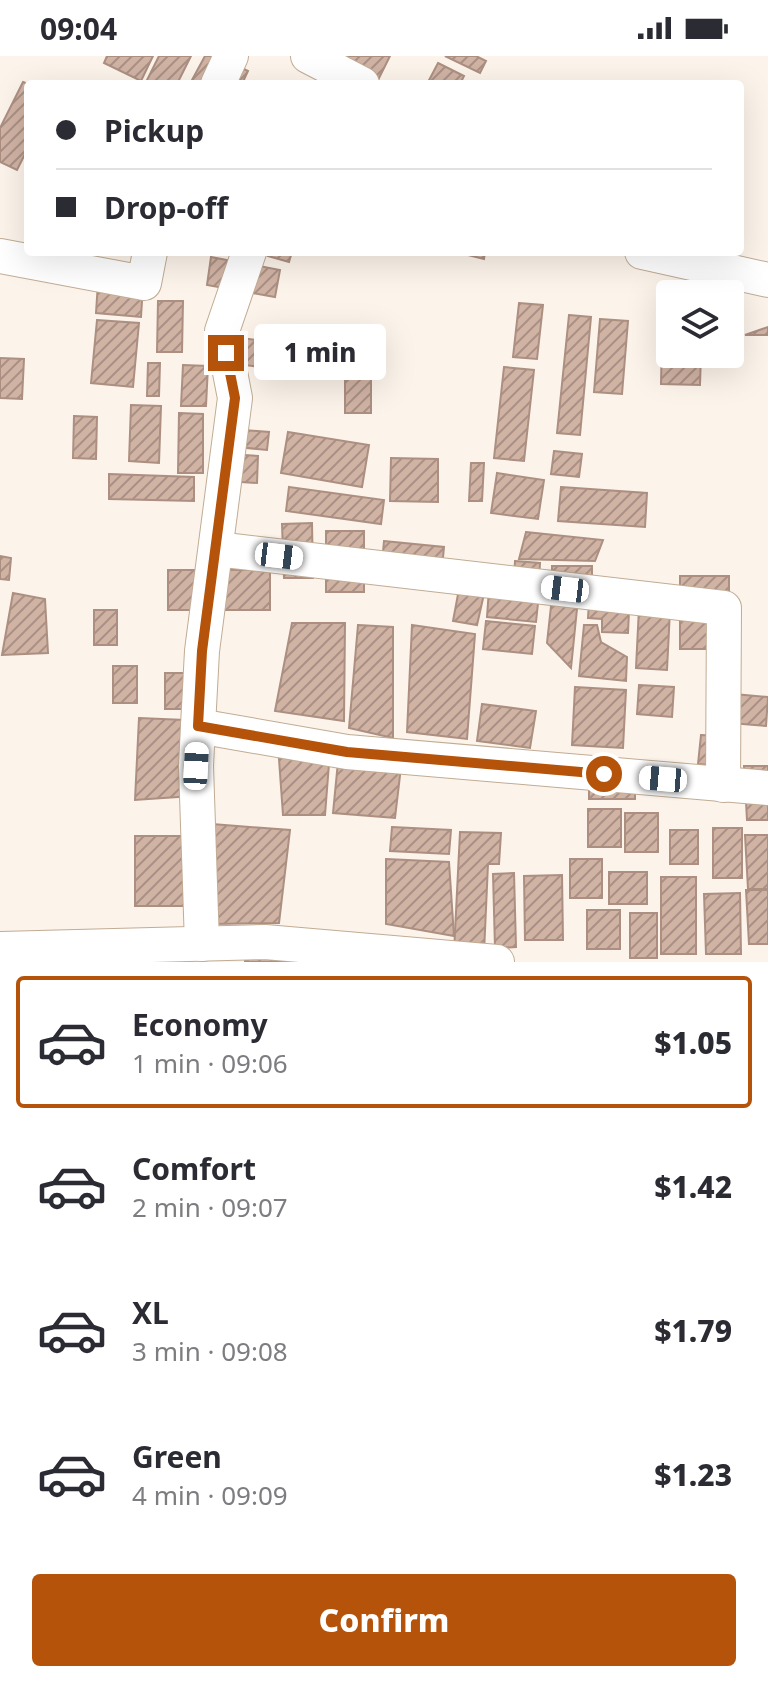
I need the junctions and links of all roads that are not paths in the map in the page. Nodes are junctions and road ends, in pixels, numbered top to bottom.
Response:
1 (231, 56) edge
2 (318, 69) edge
3 (220, 80) edge
4 (350, 80) edge
5 (0, 256) edge
6 (149, 256) edge
7 (248, 256) edge
8 (660, 256) edge
9 (768, 280) edge
10 (216, 549) junction
11 (198, 726) junction
12 (723, 785) junction
13 (768, 788) edge
14 (202, 944) junction
15 (0, 949) edge
16 (101, 954) edge
17 (497, 962) edge

1 - 3 street
2 - 4 street
5 - 6 street
7 - 10 street
8 - 9 street
10 - 11 street
10 - 12 street
11 - 12 street
11 - 14 street
12 - 13 street
14 - 16 street
14 - 17 street
15 - 16 street

